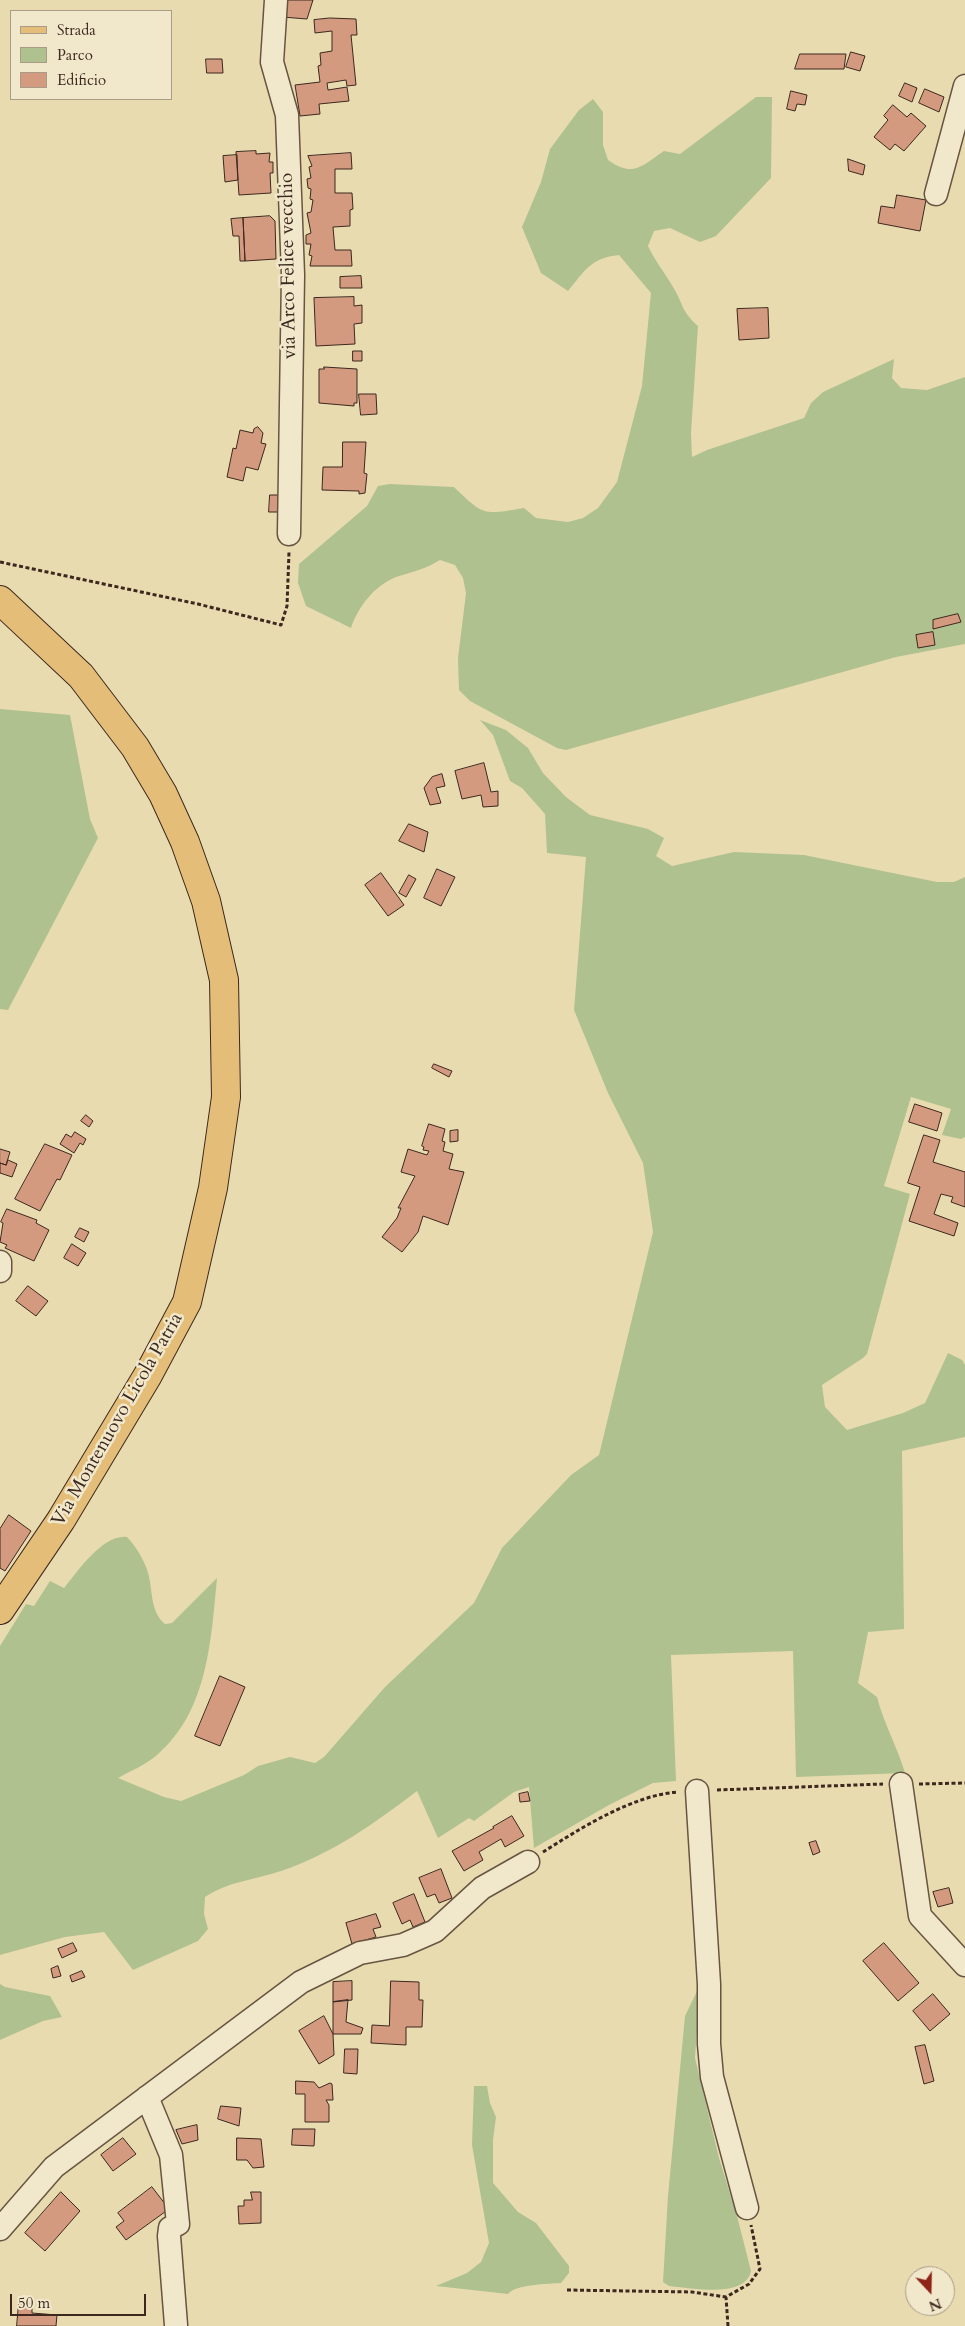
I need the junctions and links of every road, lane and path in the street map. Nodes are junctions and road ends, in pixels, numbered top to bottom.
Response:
1 (276, 0) edge
2 (965, 86) edge
3 (936, 194) dead end
4 (289, 534) joint
5 (0, 562) edge
6 (0, 600) edge
7 (0, 1262) edge
8 (0, 1271) edge
9 (0, 1610) edge
10 (965, 1783) edge
11 (901, 1784) junction
12 (697, 1791) junction
13 (528, 1862) joint
14 (965, 1965) edge
15 (147, 2097) junction
16 (747, 2208) joint
17 (0, 2228) edge
18 (567, 2290) dead end
19 (726, 2297) junction
20 (176, 2325) dead end
21 (728, 2326) edge

1 - 4 street, via Arco Felice vecchio
2 - 3 street
4 - 5 path
6 - 9 main road, Via Montenuovo Licola Patria
7 - 8 street
10 - 11 path
11 - 12 path
11 - 14 street
12 - 13 path
12 - 16 street
13 - 15 street
15 - 17 street
15 - 20 street
16 - 19 path
18 - 19 path
19 - 21 path

